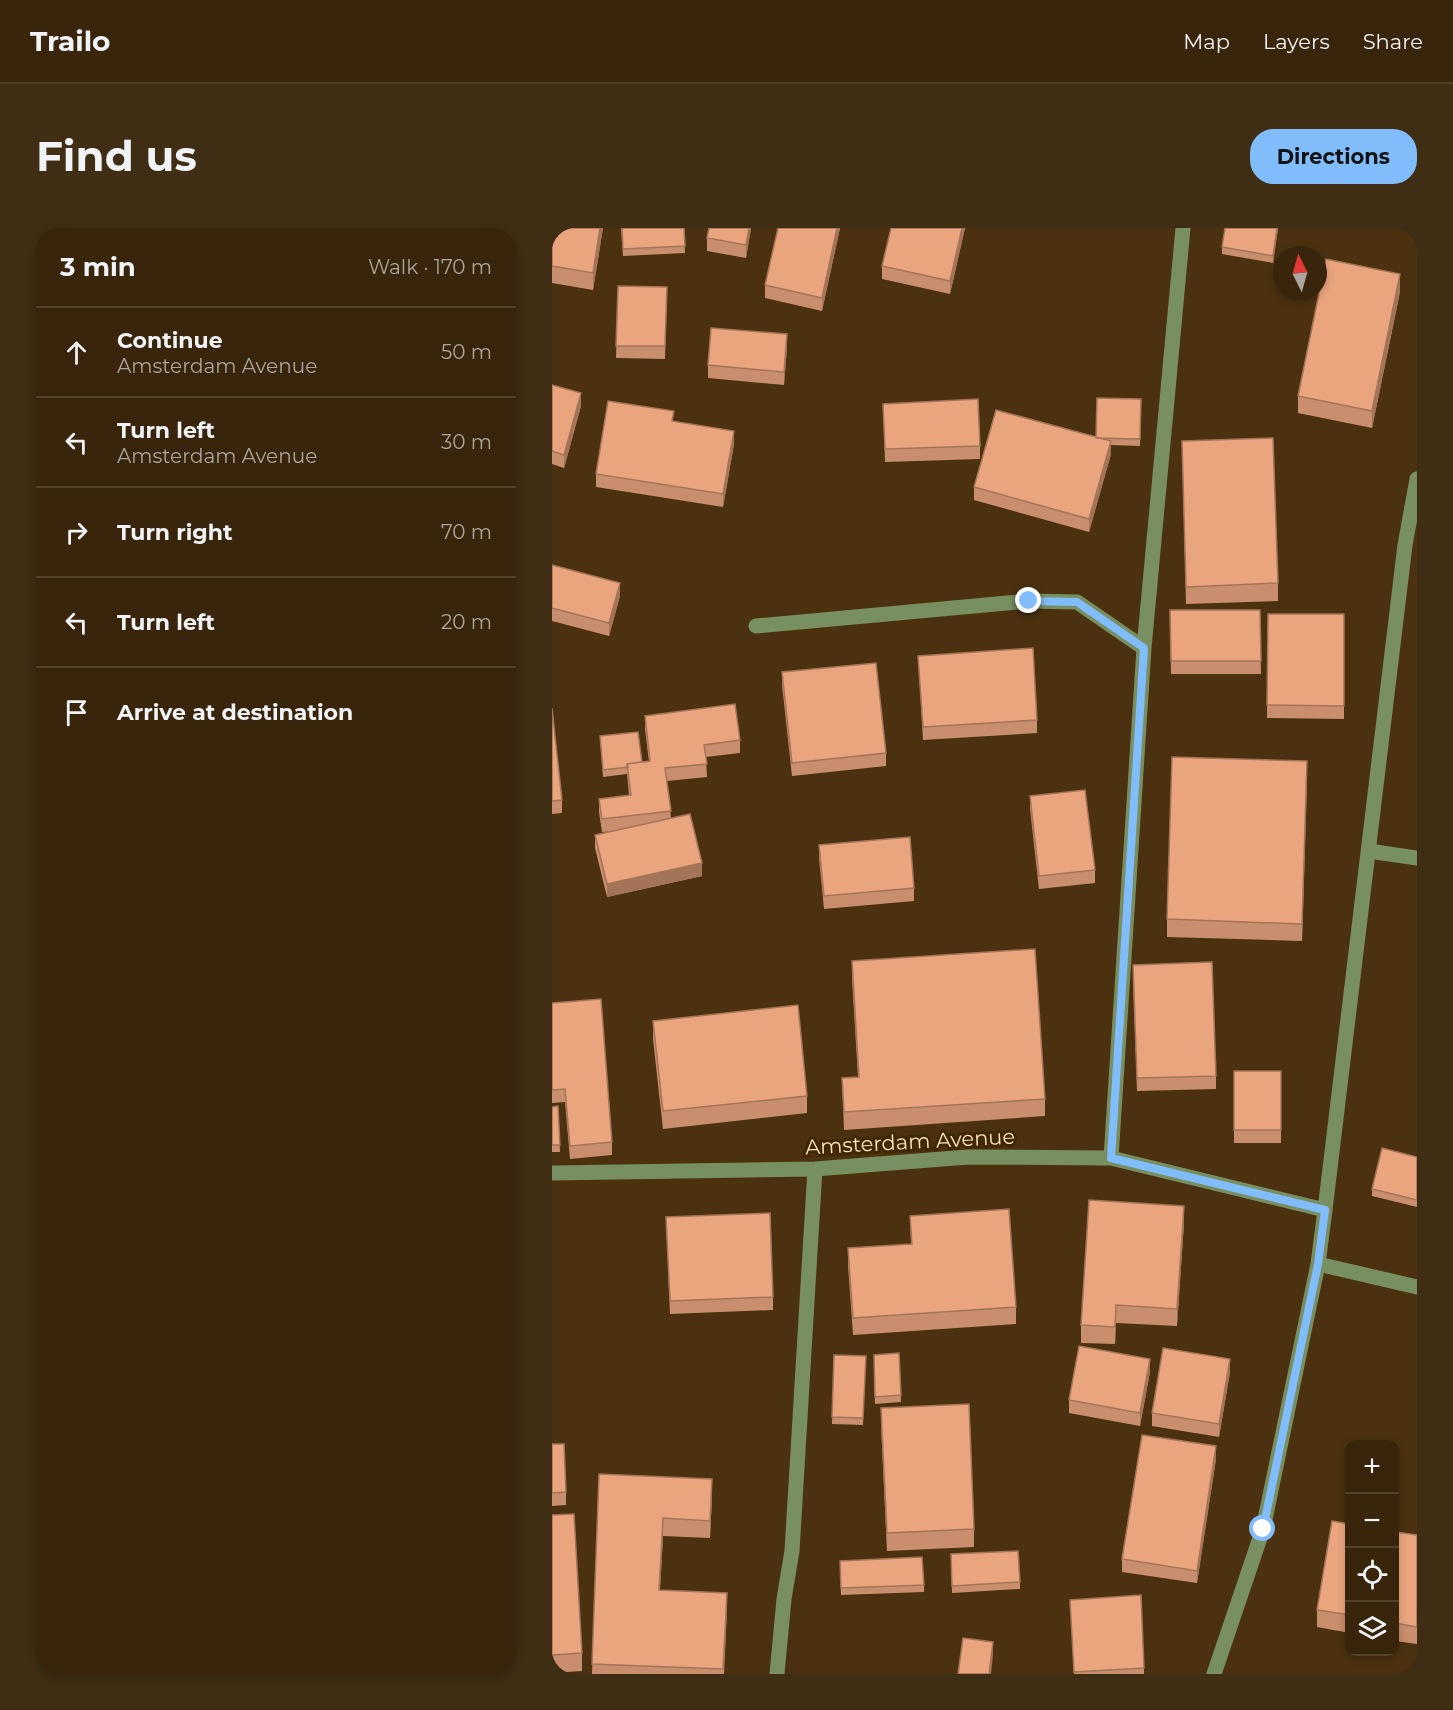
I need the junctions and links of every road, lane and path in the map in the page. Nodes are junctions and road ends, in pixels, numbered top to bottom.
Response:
1 (1183, 228) edge
2 (1417, 479) edge
3 (756, 626) dead end
4 (1144, 648) junction
5 (1369, 851) junction
6 (1417, 858) edge
7 (1111, 1158) junction
8 (815, 1169) junction
9 (552, 1173) edge
10 (1325, 1210) junction
11 (1318, 1264) junction
12 (1417, 1287) edge
13 (777, 1674) edge
14 (1214, 1674) edge

1 - 4 street
2 - 5 street
3 - 4 street
4 - 7 street
5 - 6 street
5 - 10 street
7 - 8 street, Amsterdam Avenue
7 - 10 street, Amsterdam Avenue
8 - 9 street, Amsterdam Avenue
8 - 13 street
10 - 11 street
11 - 12 street
11 - 14 street

